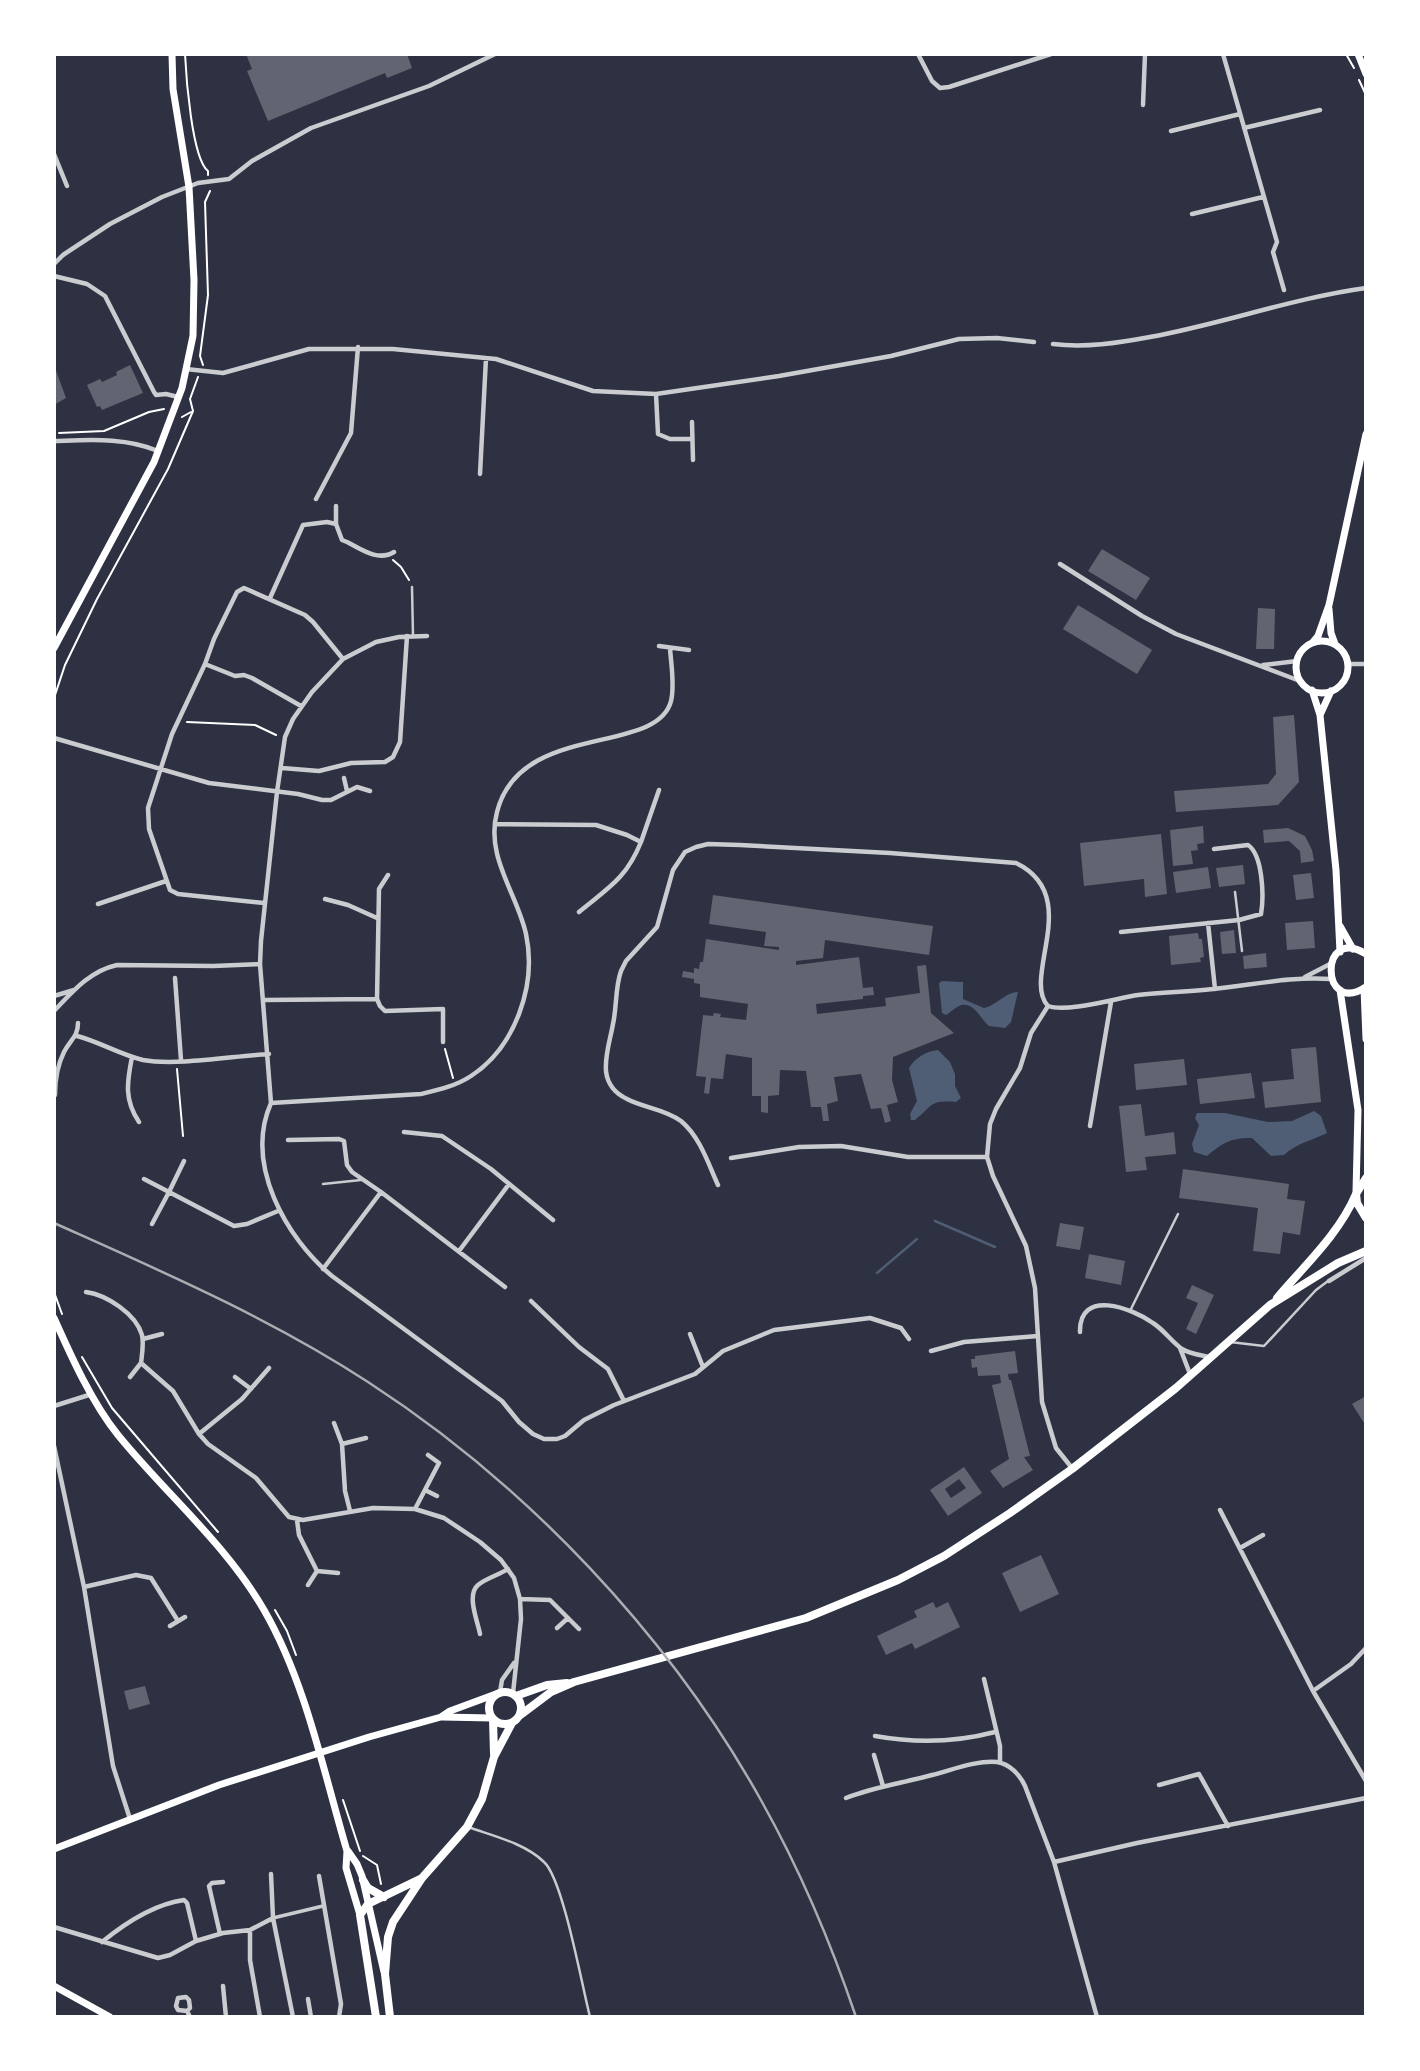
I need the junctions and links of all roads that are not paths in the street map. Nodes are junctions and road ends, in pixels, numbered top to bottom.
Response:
1 (172, 54) edge
2 (495, 54) edge
3 (918, 54) edge
4 (1051, 54) edge
5 (1145, 54) edge
6 (1223, 54) edge
7 (1357, 54) edge
8 (1366, 74) edge
9 (1143, 105) dead end
10 (1320, 110) dead end
11 (1240, 114) junction
12 (1244, 128) junction
13 (1171, 131) dead end
14 (54, 154) edge
15 (66, 186) dead end
16 (189, 187) junction
17 (1263, 197) junction
18 (1192, 214) dead end
19 (54, 264) edge
20 (54, 276) edge
21 (1366, 288) edge
22 (1284, 290) dead end
23 (1034, 342) dead end
24 (1053, 344) dead end
25 (358, 347) junction
26 (486, 358) junction
27 (186, 369) junction
28 (656, 394) junction
29 (179, 397) junction
30 (692, 422) dead end
31 (1366, 434) edge
32 (692, 439) junction
33 (54, 442) edge
34 (158, 451) junction
35 (693, 460) dead end
36 (480, 474) dead end
37 (316, 499) dead end
38 (335, 506) dead end
39 (336, 524) junction
40 (394, 552) dead end
41 (1060, 564) dead end
42 (412, 587) road end
43 (270, 598) junction
44 (1329, 605) junction
45 (410, 636) junction
46 (427, 636) dead end
47 (1313, 642) junction
48 (1335, 644) junction
49 (659, 646) dead end
50 (54, 648) edge
51 (670, 648) junction
52 (689, 650) dead end
53 (343, 659) junction
54 (1297, 661) junction
55 (205, 664) junction
56 (1347, 664) junction
57 (1366, 664) edge
58 (1262, 665) junction
59 (1300, 681) junction
60 (1312, 690) junction
61 (1331, 691) junction
62 (301, 706) junction
63 (1320, 715) junction
64 (54, 738) edge
65 (282, 768) junction
66 (160, 770) junction
67 (344, 778) dead end
68 (659, 790) dead end
69 (347, 791) junction
70 (370, 791) dead end
71 (277, 792) junction
72 (495, 824) junction
73 (641, 842) junction
74 (1214, 849) dead end
75 (388, 875) dead end
76 (166, 881) junction
77 (1235, 892) dead end
78 (325, 899) dead end
79 (264, 903) junction
80 (98, 904) dead end
81 (579, 912) dead end
82 (377, 918) junction
83 (1239, 920) junction
84 (1208, 923) junction
85 (1339, 925) junction
86 (1121, 932) dead end
87 (1353, 949) junction
88 (1242, 951) dead end
89 (1340, 952) junction
90 (1366, 954) edge
91 (260, 964) junction
92 (1330, 964) junction
93 (1304, 977) junction
94 (175, 978) dead end
95 (1331, 979) junction
96 (1365, 988) edge
97 (75, 989) junction
98 (1215, 989) junction
99 (1340, 990) junction
100 (54, 996) edge
101 (377, 999) junction
102 (264, 1000) junction
103 (1111, 1002) junction
104 (1048, 1006) junction
105 (54, 1011) edge
106 (78, 1023) dead end
107 (77, 1036) junction
108 (1366, 1039) edge
109 (443, 1042) road end
110 (269, 1054) junction
111 (132, 1057) junction
112 (179, 1060) junction
113 (55, 1096) edge
114 (271, 1103) junction
115 (139, 1122) dead end
116 (1090, 1126) dead end
117 (404, 1132) dead end
118 (288, 1140) dead end
119 (987, 1157) junction
120 (731, 1158) dead end
121 (184, 1161) dead end
122 (1366, 1178) edge
123 (145, 1179) dead end
124 (365, 1179) junction
125 (323, 1184) dead end
126 (509, 1184) junction
127 (718, 1185) dead end
128 (169, 1192) junction
129 (381, 1192) junction
130 (1356, 1193) junction
131 (278, 1211) junction
132 (1178, 1214) dead end
133 (1366, 1218) edge
134 (553, 1220) dead end
135 (152, 1224) dead end
136 (458, 1251) junction
137 (1366, 1251) edge
138 (1366, 1258) edge
139 (323, 1269) junction
140 (1329, 1281) joint
141 (505, 1287) dead end
142 (86, 1292) dead end
143 (531, 1301) dead end
144 (1270, 1305) junction
145 (1130, 1312) junction
146 (54, 1318) edge
147 (1080, 1332) dead end
148 (162, 1334) dead end
149 (690, 1334) dead end
150 (1038, 1336) junction
151 (143, 1339) junction
152 (909, 1339) dead end
153 (1227, 1342) junction
154 (1180, 1347) junction
155 (931, 1351) dead end
156 (1210, 1357) junction
157 (141, 1363) junction
158 (702, 1367) junction
159 (268, 1368) dead end
160 (1190, 1374) junction
161 (130, 1377) dead end
162 (236, 1377) dead end
163 (251, 1389) junction
164 (92, 1394) junction
165 (624, 1401) junction
166 (54, 1406) edge
167 (334, 1423) dead end
168 (199, 1434) junction
169 (366, 1438) dead end
170 (342, 1444) junction
171 (54, 1446) edge
172 (428, 1455) dead end
173 (1072, 1469) junction
174 (425, 1490) junction
175 (437, 1496) dead end
176 (415, 1509) junction
177 (1220, 1510) dead end
178 (350, 1511) junction
179 (298, 1520) junction
180 (1264, 1535) dead end
181 (1240, 1548) junction
182 (508, 1569) junction
183 (317, 1571) junction
184 (338, 1573) dead end
185 (308, 1585) dead end
186 (84, 1587) junction
187 (520, 1599) junction
188 (186, 1617) dead end
189 (568, 1618) junction
190 (178, 1621) junction
191 (170, 1626) dead end
192 (557, 1628) dead end
193 (579, 1629) dead end
194 (480, 1634) dead end
195 (1366, 1648) edge
196 (515, 1663) junction
197 (984, 1679) dead end
198 (574, 1682) junction
199 (1313, 1691) junction
200 (498, 1693) junction
201 (514, 1695) junction
202 (441, 1717) junction
203 (493, 1718) junction
204 (515, 1720) junction
205 (995, 1732) junction
206 (875, 1736) dead end
207 (874, 1755) dead end
208 (494, 1757) junction
209 (1000, 1762) junction
210 (1366, 1781) edge
211 (1159, 1785) dead end
212 (883, 1786) junction
213 (846, 1798) dead end
214 (1366, 1798) edge
215 (131, 1820) junction
216 (1228, 1826) junction
217 (467, 1827) junction
218 (54, 1849) edge
219 (347, 1851) junction
220 (1054, 1862) junction
221 (271, 1874) dead end
222 (319, 1876) dead end
223 (422, 1878) junction
224 (363, 1880) junction
225 (223, 1882) dead end
226 (384, 1893) junction
227 (368, 1904) junction
228 (323, 1906) junction
229 (360, 1915) junction
230 (273, 1918) junction
231 (54, 1927) edge
232 (250, 1930) junction
233 (220, 1934) junction
234 (196, 1941) junction
235 (102, 1942) junction
236 (385, 1974) junction
237 (54, 1986) edge
238 (223, 1986) dead end
239 (308, 1999) dead end
240 (187, 2011) dead end
241 (110, 2017) edge
242 (190, 2017) edge
243 (226, 2017) edge
244 (260, 2017) edge
245 (293, 2017) edge
246 (311, 2017) edge
247 (339, 2017) edge
248 (376, 2017) edge
249 (390, 2017) edge
250 (590, 2017) edge
251 (1097, 2017) edge

1 - 16 main road
2 - 16 street
3 - 4 street
5 - 9 street
6 - 11 street
7 - 8 main road
10 - 12 street
11 - 12 street
11 - 13 street
12 - 17 street
14 - 15 street
16 - 19 street
16 - 27 main road
17 - 18 street
17 - 22 street
20 - 29 street
21 - 24 street
23 - 28 street
25 - 26 street
25 - 27 street
25 - 37 street
26 - 28 street
26 - 36 street
27 - 29 main road
28 - 32 street
29 - 34 main road
30 - 32 street
31 - 44 main road
32 - 35 street
33 - 34 street
34 - 50 main road
38 - 39 street
39 - 40 street
39 - 43 street
41 - 58 street
42 - 45 lane
43 - 53 street
43 - 55 street
44 - 47 main road
44 - 48 main road
45 - 46 street
45 - 53 street
45 - 65 street
47 - 48 main road
47 - 54 main road
48 - 56 main road
49 - 51 street
51 - 52 street
51 - 72 street
53 - 62 street
54 - 58 street
54 - 59 main road
55 - 62 street
55 - 66 street
56 - 57 street
56 - 61 main road
58 - 59 street
59 - 60 main road
60 - 61 main road
60 - 63 main road
61 - 63 main road
62 - 65 street
63 - 85 main road
64 - 66 street
65 - 71 street
66 - 71 street
66 - 76 street
67 - 69 street
68 - 73 street
69 - 70 street
69 - 71 street
71 - 79 street
72 - 73 street
72 - 114 street
73 - 81 street
74 - 83 street
75 - 82 street
76 - 79 street
76 - 80 street
77 - 83 lane
78 - 82 street
79 - 91 street
82 - 101 street
83 - 84 street
83 - 88 lane
84 - 86 street
84 - 98 street
85 - 87 main road
85 - 89 main road
87 - 89 main road
87 - 90 main road
89 - 92 main road
91 - 97 street
91 - 102 street
92 - 93 street
92 - 95 main road
93 - 95 street
93 - 98 street
94 - 112 street
95 - 99 main road
96 - 99 main road
96 - 108 main road
97 - 100 street
97 - 105 street
98 - 103 street
99 - 130 main road
101 - 102 street
101 - 109 street
102 - 110 street
103 - 104 street
103 - 116 street
104 - 119 street
104 - 127 street
106 - 107 street
107 - 111 street
107 - 113 street
110 - 112 street
110 - 114 street
111 - 112 street
111 - 115 street
114 - 131 street
117 - 126 street
118 - 124 street
119 - 120 street
119 - 150 street
121 - 128 street
122 - 130 main road
123 - 128 street
124 - 125 lane
124 - 129 street
126 - 134 street
126 - 136 street
128 - 131 street
128 - 135 street
129 - 136 street
129 - 139 street
130 - 133 main road
130 - 144 main road
131 - 139 street
132 - 145 lane
136 - 141 street
137 - 144 main road
138 - 140 street
139 - 165 street
140 - 153 lane
142 - 151 street
143 - 165 street
144 - 153 main road
145 - 147 street
145 - 154 street
146 - 164 main road
148 - 151 street
149 - 158 street
150 - 155 street
150 - 173 street
151 - 157 street
152 - 158 street
153 - 156 main road
154 - 156 street
154 - 160 street
156 - 160 main road
157 - 161 street
157 - 168 street
158 - 165 street
159 - 163 street
160 - 173 main road
162 - 163 street
163 - 168 street
164 - 166 street
164 - 219 main road
167 - 170 street
168 - 179 street
169 - 170 street
170 - 178 street
171 - 186 street
172 - 174 street
173 - 198 main road
174 - 175 street
174 - 176 street
176 - 178 street
176 - 182 street
177 - 181 street
178 - 179 street
179 - 183 street
180 - 181 street
181 - 199 street
182 - 187 street
182 - 194 street
183 - 184 street
183 - 185 street
186 - 190 street
186 - 215 street
187 - 189 street
187 - 196 street
188 - 190 street
189 - 192 street
189 - 193 street
190 - 191 street
195 - 199 street
196 - 200 street
196 - 201 street
197 - 205 street
198 - 201 main road
198 - 204 main road
199 - 210 street
200 - 201 main road
200 - 202 main road
200 - 203 main road
201 - 204 main road
202 - 203 main road
202 - 215 main road
203 - 204 main road
203 - 208 main road
204 - 208 main road
205 - 206 street
205 - 209 street
207 - 212 street
208 - 217 main road
209 - 212 street
209 - 220 street
211 - 216 street
212 - 213 street
214 - 216 street
215 - 218 main road
216 - 220 street
217 - 223 main road
217 - 250 lane
219 - 224 main road
219 - 229 main road
220 - 251 street
221 - 230 street
222 - 228 street
223 - 226 main road
223 - 236 main road
224 - 226 main road
224 - 227 main road
225 - 233 street
226 - 227 main road
227 - 229 main road
227 - 236 main road
228 - 230 street
228 - 247 street
229 - 248 main road
230 - 232 street
230 - 245 street
231 - 235 street
232 - 233 street
232 - 244 street
233 - 234 street
234 - 235 street
234 - 235 street
236 - 249 main road
237 - 241 main road
238 - 243 street
239 - 246 street
240 - 242 street

